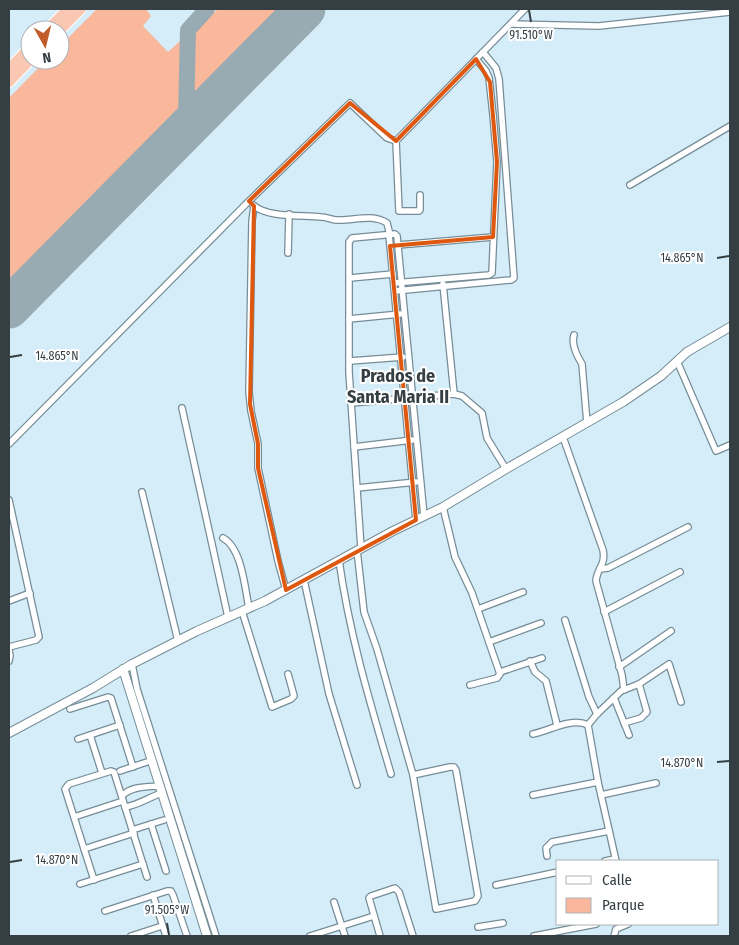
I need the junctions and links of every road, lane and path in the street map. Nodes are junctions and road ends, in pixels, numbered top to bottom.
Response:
1 (68, 9) edge
2 (82, 9) edge
3 (525, 9) edge
4 (730, 12) edge
5 (57, 20) edge
6 (70, 20) edge
7 (511, 24) junction
8 (483, 52) junction
9 (20, 56) edge
10 (476, 59) junction
11 (10, 65) edge
12 (20, 70) edge
13 (9, 82) edge
14 (501, 115) junction
15 (493, 116) junction
16 (730, 126) edge
17 (396, 141) junction
18 (497, 162) junction
19 (505, 162) junction
20 (496, 171) junction
21 (506, 171) junction
22 (630, 185) dead end
23 (420, 195) dead end
24 (252, 204) junction
25 (289, 214) junction
26 (392, 235) junction
27 (493, 237) junction
28 (398, 245) junction
29 (288, 253) dead end
30 (393, 274) junction
31 (350, 278) junction
32 (443, 279) junction
33 (394, 283) junction
34 (401, 283) junction
35 (444, 287) junction
36 (402, 290) junction
37 (394, 291) junction
38 (404, 314) junction
39 (396, 315) junction
40 (350, 319) junction
41 (730, 327) edge
42 (574, 335) dead end
43 (408, 357) junction
44 (400, 358) junction
45 (350, 361) junction
46 (677, 361) junction
47 (454, 394) junction
48 (413, 398) junction
49 (404, 399) junction
50 (351, 404) junction
51 (182, 408) dead end
52 (588, 423) junction
53 (564, 437) junction
54 (408, 440) junction
55 (416, 440) junction
56 (9, 444) edge
57 (730, 445) edge
58 (354, 447) junction
59 (506, 468) junction
60 (413, 482) junction
61 (421, 482) junction
62 (357, 488) junction
63 (142, 492) dead end
64 (9, 500) edge
65 (443, 507) junction
66 (420, 518) junction
67 (688, 528) dead end
68 (223, 538) dead end
69 (359, 549) junction
70 (338, 560) junction
71 (600, 569) junction
72 (680, 572) dead end
73 (304, 580) junction
74 (286, 590) junction
75 (524, 592) dead end
76 (30, 593) junction
77 (9, 601) edge
78 (478, 609) junction
79 (246, 610) junction
80 (604, 612) junction
81 (228, 617) junction
82 (565, 620) dead end
83 (541, 623) dead end
84 (671, 631) dead end
85 (178, 640) junction
86 (489, 642) junction
87 (9, 648) edge
88 (542, 658) dead end
89 (9, 661) edge
90 (530, 662) junction
91 (132, 664) junction
92 (619, 667) junction
93 (123, 669) junction
94 (500, 672) junction
95 (288, 674) dead end
96 (639, 684) junction
97 (470, 685) dead end
98 (624, 690) junction
99 (614, 698) junction
100 (681, 702) dead end
101 (70, 709) dead end
102 (596, 714) junction
103 (624, 723) junction
104 (120, 725) junction
105 (557, 725) junction
106 (588, 725) junction
107 (9, 733) edge
108 (533, 734) dead end
109 (630, 734) dead end
110 (90, 735) junction
111 (78, 738) dead end
112 (147, 762) dead end
113 (133, 766) junction
114 (120, 771) dead end
115 (102, 773) junction
116 (391, 774) dead end
117 (413, 776) junction
118 (598, 782) junction
119 (656, 783) dead end
120 (357, 785) dead end
121 (161, 790) junction
122 (533, 795) dead end
123 (601, 795) junction
124 (123, 802) junction
125 (74, 817) junction
126 (164, 820) dead end
127 (151, 824) junction
128 (609, 830) junction
129 (133, 832) junction
130 (84, 849) junction
131 (547, 856) dead end
132 (616, 860) edge
133 (143, 864) junction
134 (166, 871) dead end
135 (556, 872) edge
136 (148, 877) dead end
137 (94, 880) junction
138 (80, 884) dead end
139 (496, 885) dead end
140 (153, 895) junction
141 (334, 902) dead end
142 (105, 911) dead end
143 (374, 916) junction
144 (503, 922) dead end
145 (591, 925) edge
146 (626, 925) edge
147 (162, 926) junction
148 (342, 926) junction
149 (478, 927) dead end
150 (131, 936) edge
151 (166, 936) edge
152 (187, 936) edge
153 (207, 936) edge
154 (216, 936) edge
155 (310, 936) edge
156 (345, 936) edge
157 (380, 936) edge
158 (413, 936) edge
159 (534, 936) edge
160 (614, 936) edge

1 - 5 highway
2 - 6 highway
3 - 7 street
4 - 7 street
7 - 8 street
8 - 10 street
8 - 14 street
9 - 11 highway
10 - 15 street
10 - 17 street
12 - 13 highway
14 - 15 street
14 - 19 street
15 - 18 street
16 - 22 street
17 - 23 street
17 - 24 street
18 - 19 street
18 - 20 street
19 - 21 street
20 - 21 street
20 - 27 street
21 - 35 street
24 - 25 street
24 - 56 street
24 - 74 street
25 - 26 street
25 - 29 street
26 - 28 street
26 - 30 street
26 - 31 street
27 - 28 street
27 - 32 street
28 - 34 street
30 - 31 street
30 - 33 street
31 - 40 street
32 - 34 street
32 - 35 street
33 - 34 street
33 - 37 street
34 - 36 street
35 - 36 street
35 - 47 street
36 - 37 street
36 - 38 street
37 - 39 street
38 - 39 street
38 - 43 street
39 - 40 street
39 - 44 street
40 - 45 street
41 - 46 street
42 - 52 street
43 - 44 street
43 - 48 street
44 - 45 street
44 - 49 street
45 - 50 street
46 - 52 street
46 - 57 street
47 - 48 street
47 - 59 street
48 - 49 street
48 - 55 street
49 - 50 street
49 - 54 street
50 - 58 street
51 - 81 street
52 - 53 street
53 - 59 street
53 - 71 street
54 - 55 street
54 - 58 street
54 - 60 street
55 - 61 street
58 - 62 street
59 - 65 street
60 - 61 street
60 - 62 street
60 - 66 street
61 - 66 street
62 - 69 street
63 - 85 street
64 - 76 street
65 - 66 street
65 - 78 street
66 - 69 street
67 - 71 street
68 - 79 street
69 - 70 street
69 - 117 street
70 - 73 street
70 - 116 street
71 - 80 street
72 - 80 street
73 - 74 street
73 - 120 street
74 - 79 street
75 - 78 street
76 - 77 street
76 - 87 street
78 - 86 street
79 - 81 street
79 - 95 street
80 - 92 street
81 - 85 street
82 - 102 street
83 - 86 street
84 - 92 street
85 - 91 street
86 - 94 street
87 - 89 street
88 - 90 street
90 - 94 street
90 - 105 street
91 - 93 street
91 - 154 street
92 - 98 street
93 - 107 street
93 - 121 street
94 - 97 street
96 - 98 street
96 - 100 street
96 - 103 street
98 - 99 street
99 - 102 street
99 - 103 street
101 - 104 street
102 - 106 street
103 - 109 street
104 - 110 street
104 - 113 street
105 - 106 street
105 - 108 street
106 - 118 street
110 - 111 street
110 - 115 street
112 - 113 street
113 - 114 street
115 - 124 street
115 - 125 street
117 - 117 street
118 - 122 street
118 - 123 street
119 - 123 street
121 - 124 street
121 - 124 street
121 - 153 street
123 - 128 street
124 - 125 street
124 - 129 street
125 - 130 street
126 - 127 street
127 - 129 street
127 - 134 street
128 - 131 street
128 - 132 street
129 - 130 street
129 - 133 street
130 - 137 street
133 - 136 street
133 - 137 street
135 - 139 street
137 - 138 street
140 - 142 street
140 - 147 street
140 - 152 street
141 - 148 street
143 - 148 street
143 - 157 street
143 - 158 street
144 - 149 street
145 - 159 street
146 - 160 street
147 - 150 street
147 - 151 street
148 - 155 street
148 - 156 street

